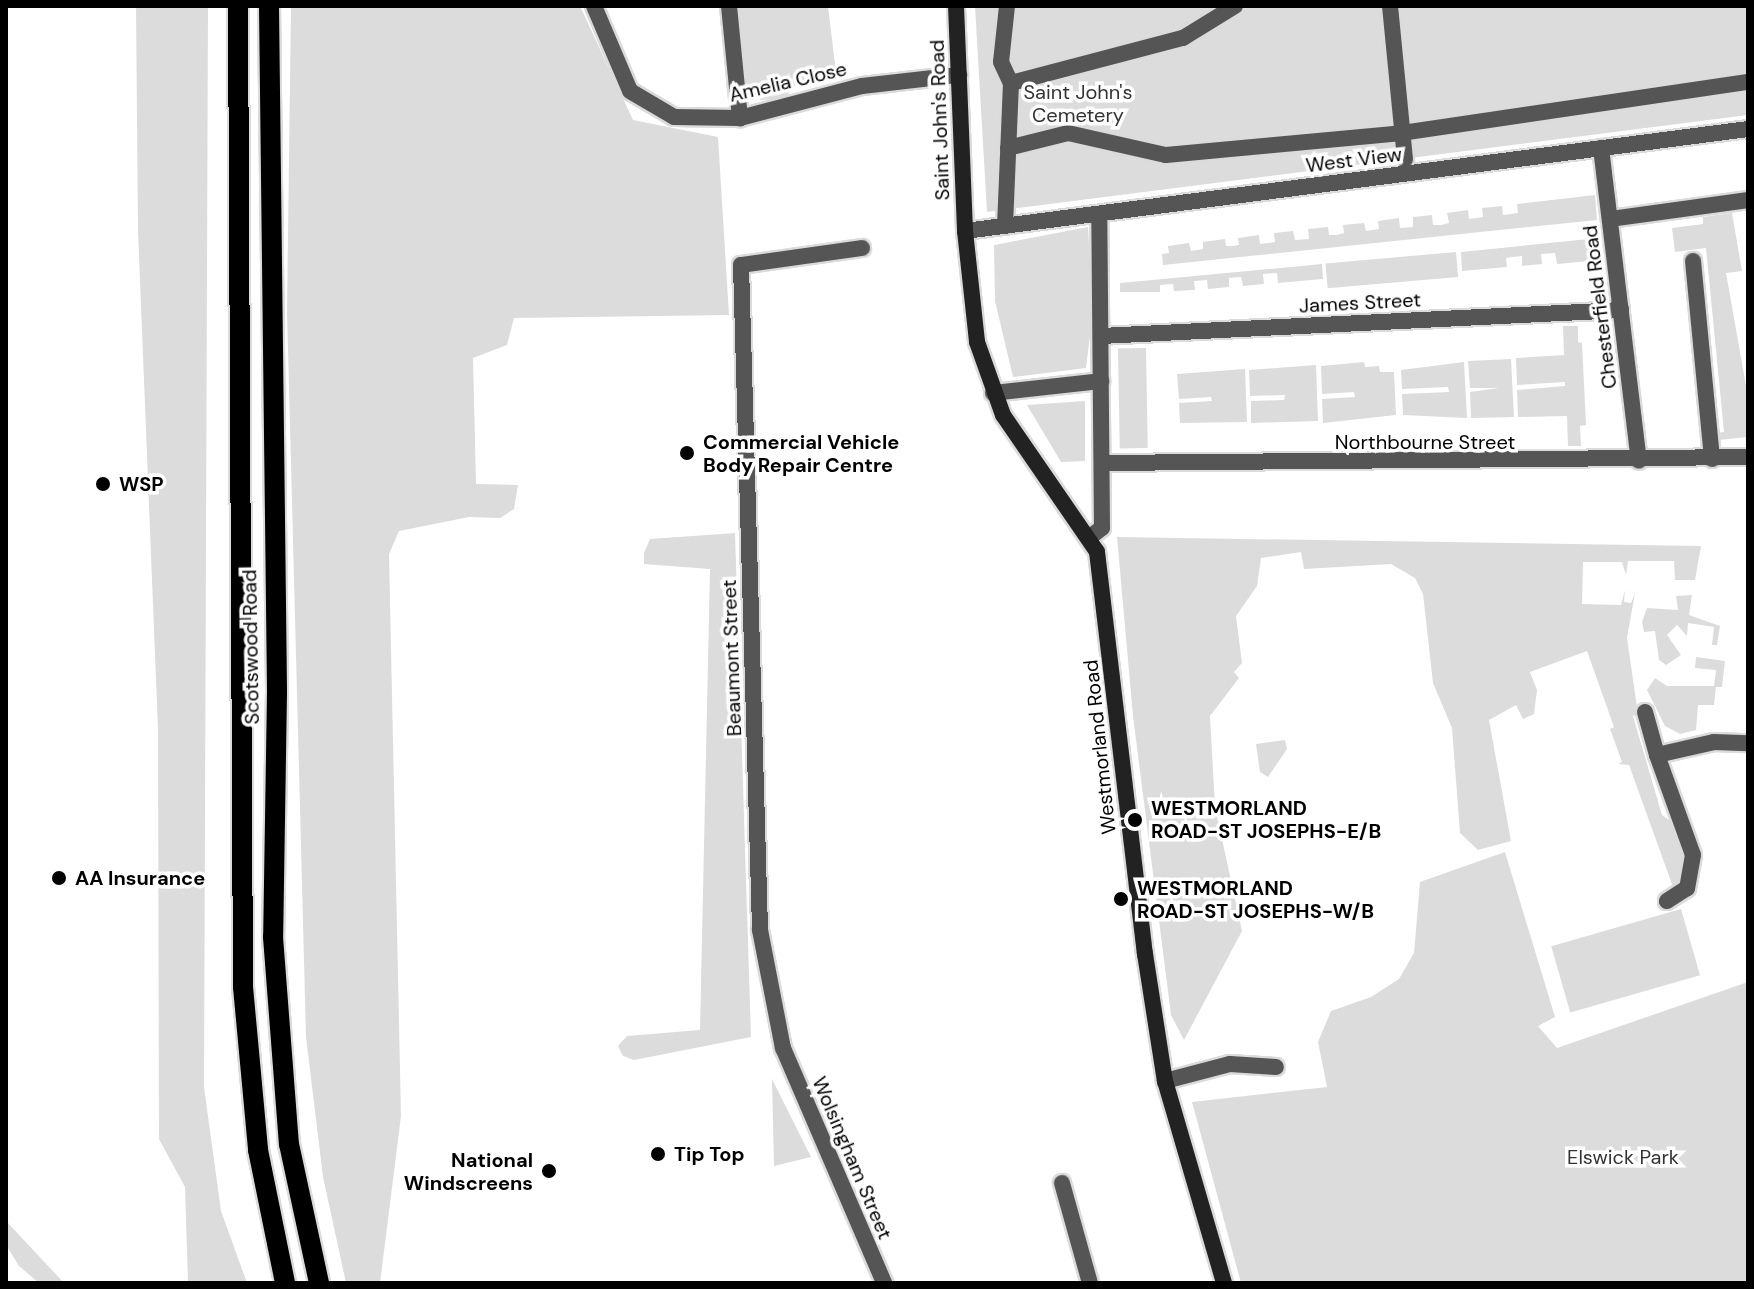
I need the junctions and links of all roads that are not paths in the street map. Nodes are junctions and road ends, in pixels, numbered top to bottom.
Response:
1 (238, 6) edge
2 (269, 6) edge
3 (594, 6) edge
4 (729, 6) edge
5 (956, 6) edge
6 (1007, 6) edge
7 (1235, 6) edge
8 (1390, 6) edge
9 (959, 75) junction
10 (1748, 82) edge
11 (1011, 83) junction
12 (740, 118) junction
13 (1748, 129) edge
14 (1402, 133) junction
15 (1008, 148) junction
16 (1601, 148) junction
17 (1405, 159) dead end
18 (1748, 200) edge
19 (1099, 214) junction
20 (1610, 219) junction
21 (1005, 226) junction
22 (965, 231) junction
23 (862, 248) dead end
24 (1693, 261) dead end
25 (1621, 310) junction
26 (1101, 336) junction
27 (1101, 381) junction
28 (993, 393) junction
29 (1748, 457) edge
30 (1712, 459) junction
31 (1639, 461) junction
32 (1102, 463) junction
33 (1090, 537) junction
34 (1645, 712) dead end
35 (1748, 743) edge
36 (1657, 755) junction
37 (1667, 901) dead end
38 (783, 1048) joint
39 (1276, 1067) dead end
40 (1165, 1081) junction
41 (1062, 1183) dead end
42 (285, 1283) edge
43 (319, 1283) edge
44 (884, 1283) edge
45 (1090, 1283) edge
46 (1224, 1283) edge

1 - 42 main road, Scotswood Road
2 - 43 main road, Scotswood Road
3 - 12 street, Amelia Close
4 - 12 street
5 - 9 street, Saint John's Road
6 - 11 street
7 - 11 street
8 - 14 street
9 - 12 street, Amelia Close
9 - 22 street, Saint John's Road
10 - 14 street
11 - 15 street
13 - 16 street, West View
14 - 15 street
14 - 17 street
15 - 21 street
16 - 19 street, West View
16 - 20 street, Chesterfield Road
18 - 20 street
19 - 21 street, West View
19 - 26 street
20 - 25 street, Chesterfield Road
21 - 22 street, West View
22 - 28 street, Westmorland Road
23 - 38 street, Beaumont Street
24 - 30 street
25 - 26 street, James Street
25 - 31 street, Chesterfield Road
26 - 27 street
27 - 28 street
27 - 32 street
28 - 33 street, Westmorland Road
29 - 30 street, Northbourne Street
30 - 31 street, Northbourne Street
31 - 32 street, Northbourne Street
32 - 33 street
33 - 40 street, Westmorland Road
34 - 36 street
35 - 36 street
36 - 37 street
38 - 44 street, Wolsingham Street
39 - 40 street
40 - 46 street, Westmorland Road
41 - 45 street

